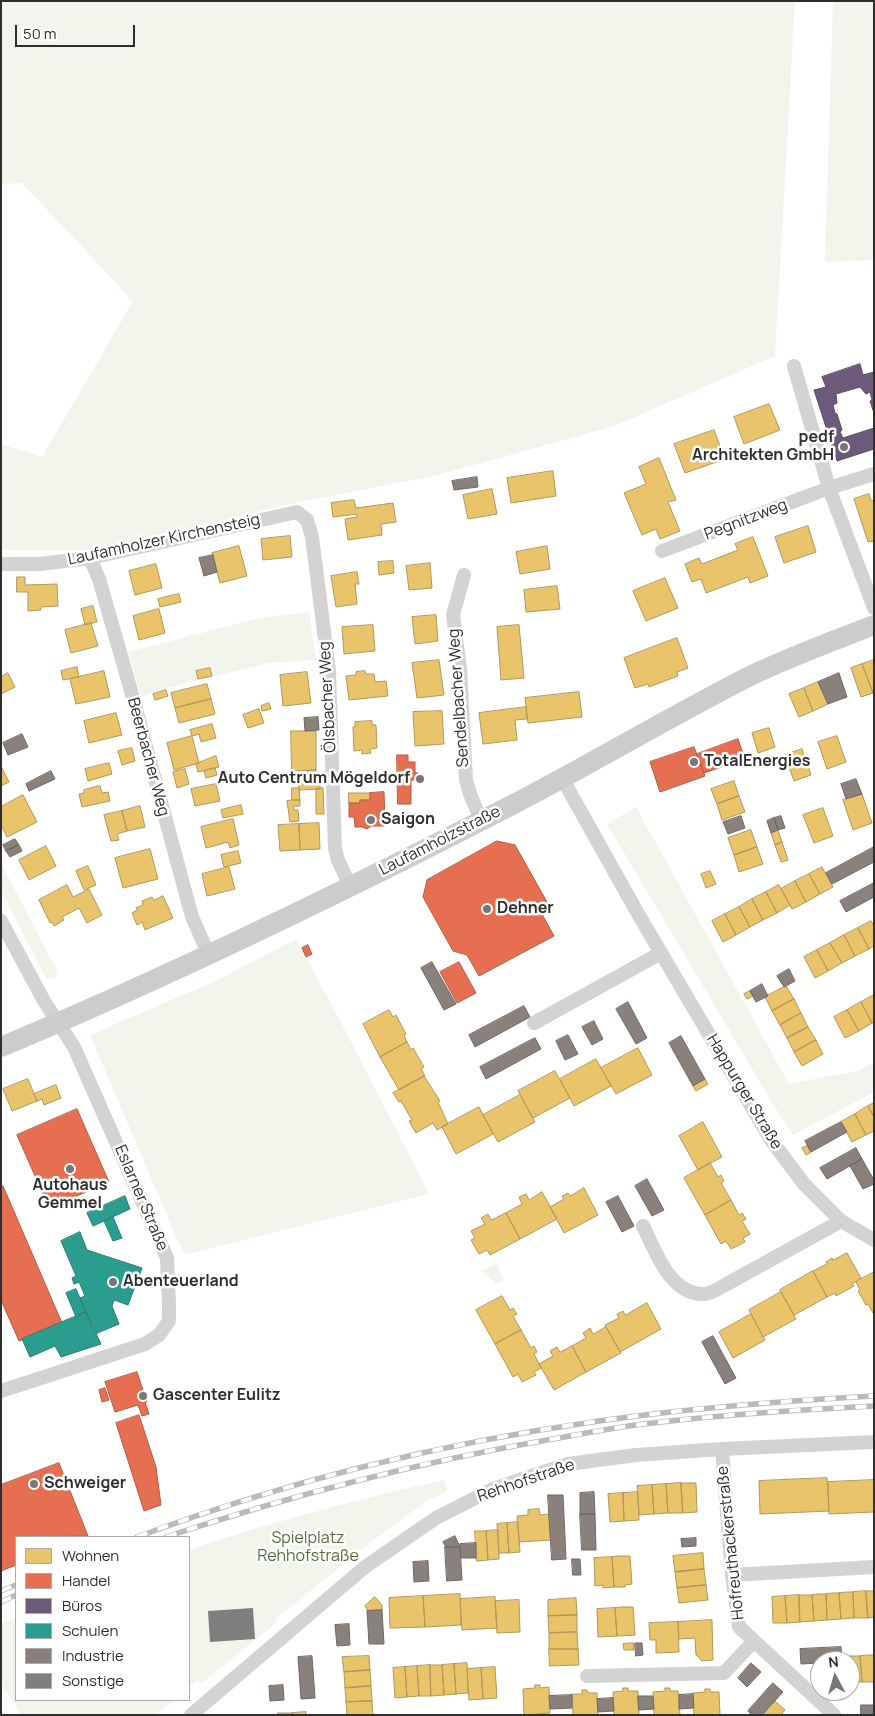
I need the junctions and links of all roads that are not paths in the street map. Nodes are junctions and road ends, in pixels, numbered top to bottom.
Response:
1 (794, 366) dead end
2 (874, 474) edge
3 (829, 488) junction
4 (296, 512) joint
5 (662, 551) dead end
6 (90, 558) junction
7 (1, 564) edge
8 (464, 575) dead end
9 (874, 608) edge
10 (874, 625) edge
11 (562, 778) junction
12 (481, 820) junction
13 (350, 886) junction
14 (1, 921) edge
15 (661, 953) junction
16 (209, 955) junction
17 (59, 1023) junction
18 (534, 1023) dead end
19 (1, 1047) edge
20 (841, 1221) junction
21 (643, 1226) dead end
22 (874, 1240) edge
23 (1, 1391) edge
24 (874, 1442) edge
25 (722, 1449) junction
26 (874, 1566) edge
27 (732, 1575) junction
28 (754, 1641) junction
29 (587, 1676) dead end
30 (191, 1715) edge
31 (834, 1715) edge

1 - 3 street
2 - 3 street, Pegnitzweg
3 - 5 street, Pegnitzweg
3 - 9 street
4 - 6 street, Laufamholzer Kirchensteig
4 - 13 street, Ölsbacher Weg
6 - 7 street, Laufamholzer Kirchensteig
6 - 16 street, Beerbacher Weg
8 - 12 street, Sendelbacher Weg
10 - 11 main road, Laufamholzstraße
11 - 12 main road, Laufamholzstraße
11 - 15 street, Happurger Straße
12 - 13 main road, Laufamholzstraße
13 - 16 main road, Laufamholzstraße
14 - 17 street, Eslarner Straße
15 - 18 street
15 - 20 street, Happurger Straße
16 - 17 main road, Laufamholzstraße
17 - 19 main road, Laufamholzstraße
17 - 23 street, Eslarner Straße
20 - 21 street
20 - 22 street, Happurger Straße
24 - 25 street, Rehhofstraße
25 - 27 street, Hofreuthackerstraße
25 - 30 street, Rehhofstraße
26 - 27 street
27 - 28 street, Hofreuthackerstraße
28 - 29 street
28 - 31 street, Hofreuthackerstraße

